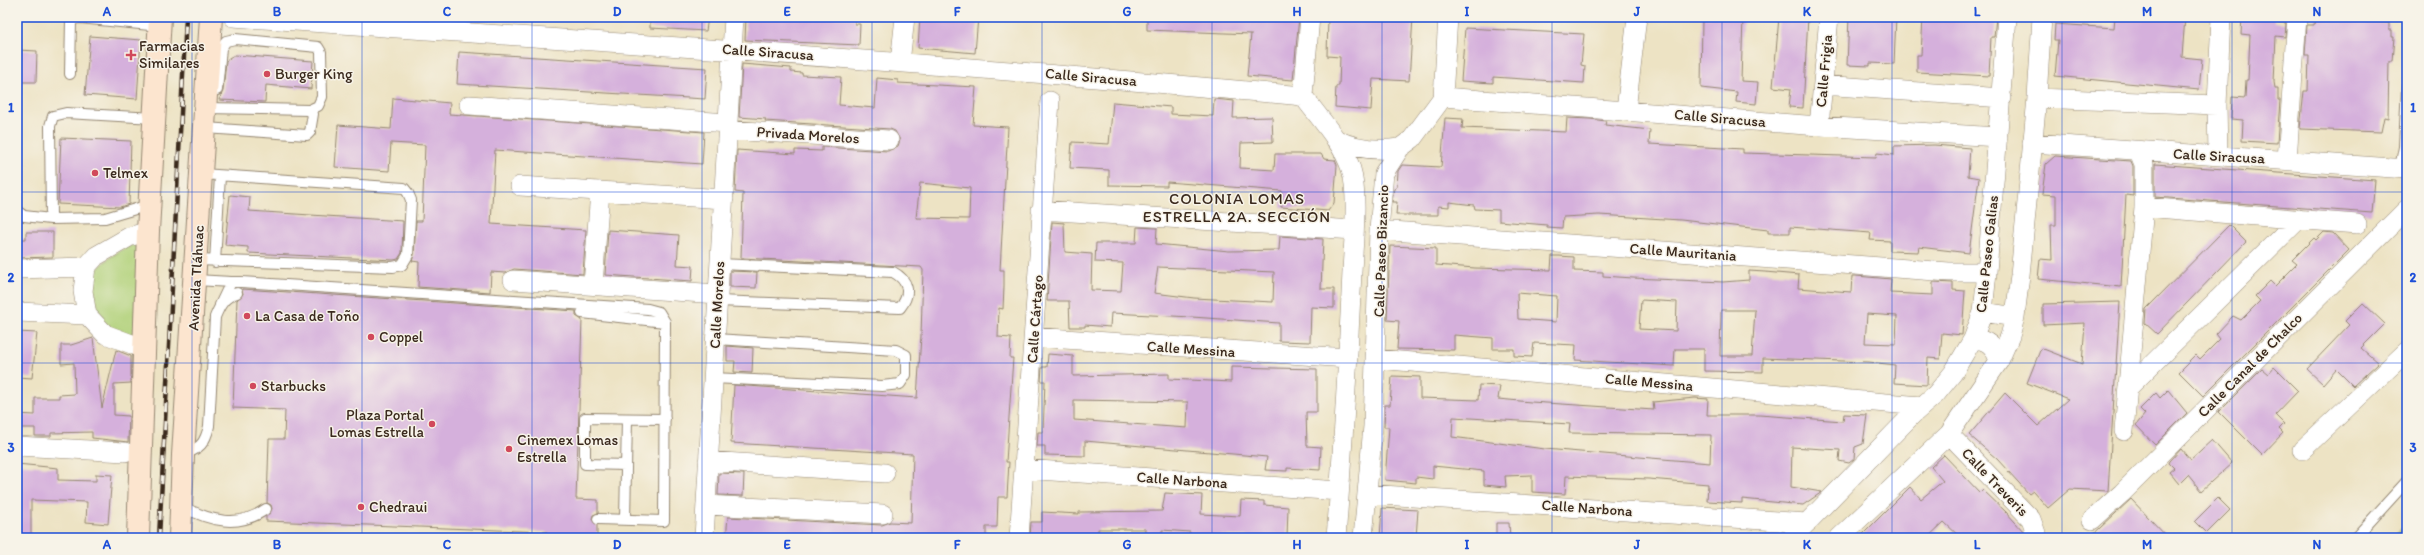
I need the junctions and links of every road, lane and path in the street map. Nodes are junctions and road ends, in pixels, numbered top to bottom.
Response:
1 (212, 17) edge
2 (233, 17) edge
3 (734, 17) edge
4 (905, 17) edge
5 (1310, 17) edge
6 (1448, 17) edge
7 (1637, 17) edge
8 (1829, 17) edge
9 (2008, 17) edge
10 (2042, 17) edge
11 (2221, 17) edge
12 (2297, 17) edge
13 (160, 21) edge
14 (732, 50) junction
15 (900, 63) junction
16 (70, 74) dead end
17 (1823, 85) junction
18 (2407, 86) edge
19 (1303, 96) junction
20 (1443, 97) junction
21 (2002, 98) junction
22 (2037, 98) junction
23 (1050, 101) dead end
24 (469, 105) dead end
25 (2217, 105) junction
26 (309, 110) junction
27 (1626, 110) junction
28 (209, 114) junction
29 (154, 118) junction
30 (1819, 126) junction
31 (728, 127) junction
32 (1998, 137) junction
33 (1335, 139) junction
34 (889, 140) dead end
35 (2032, 143) junction
36 (1400, 148) junction
37 (2218, 155) junction
38 (2142, 158) junction
39 (2287, 160) junction
40 (2404, 168) edge
41 (211, 175) junction
42 (520, 186) dead end
43 (600, 191) junction
44 (724, 199) junction
45 (149, 205) junction
46 (2144, 207) junction
47 (1042, 210) junction
48 (2407, 210) edge
49 (17, 211) edge
50 (51, 219) junction
51 (2299, 219) junction
52 (2357, 224) dead end
53 (1354, 230) junction
54 (1379, 230) junction
55 (148, 231) junction
56 (720, 264) junction
57 (86, 267) junction
58 (203, 267) junction
59 (17, 269) edge
60 (1987, 272) junction
61 (513, 280) dead end
62 (231, 282) junction
63 (593, 286) junction
64 (237, 293) dead end
65 (718, 297) junction
66 (220, 305) junction
67 (17, 312) edge
68 (1983, 312) junction
69 (582, 313) dead end
70 (87, 315) junction
71 (2015, 317) junction
72 (666, 322) junction
73 (1034, 337) junction
74 (716, 339) junction
75 (1973, 339) junction
76 (145, 349) junction
77 (2407, 350) edge
78 (1348, 358) junction
79 (1377, 359) junction
80 (1999, 361) junction
81 (713, 378) junction
82 (2128, 388) junction
83 (1921, 406) junction
84 (628, 419) junction
85 (665, 419) junction
86 (1346, 424) junction
87 (1373, 426) junction
88 (2124, 431) dead end
89 (1949, 434) junction
90 (17, 446) edge
91 (2302, 450) dead end
92 (125, 452) dead end
93 (183, 455) junction
94 (708, 461) junction
95 (626, 465) junction
96 (1024, 469) junction
97 (885, 473) dead end
98 (2407, 481) edge
99 (1339, 491) junction
100 (1367, 494) junction
101 (706, 505) junction
102 (181, 506) junction
103 (266, 509) dead end
104 (883, 514) dead end
105 (598, 519) dead end
106 (625, 520) junction
107 (2092, 520) dead end
108 (1807, 523) junction
109 (2036, 535) edge
110 (138, 538) edge
111 (180, 538) edge
112 (704, 538) edge
113 (1019, 538) edge
114 (1336, 538) edge
115 (1363, 538) edge
116 (1792, 538) edge
117 (1839, 538) edge
118 (2355, 538) edge

1 - 28 main road, Avenida Tláhuac
2 - 14 street, Calle Siracusa
3 - 14 street, Calle Morelos
4 - 15 street
5 - 19 street
6 - 20 street
7 - 27 street
8 - 17 street, Calle Frigia
9 - 21 street, Calle Paseo Galias
10 - 22 street
11 - 25 street
12 - 39 street
13 - 16 lane
13 - 29 main road
14 - 15 street, Calle Siracusa
14 - 31 street, Calle Morelos
15 - 19 street, Calle Siracusa
17 - 21 street
17 - 30 street, Calle Frigia
18 - 40 lane
19 - 33 street, Calle Paseo Bizancio
20 - 27 street, Calle Siracusa
20 - 36 street, Calle Paseo Bizancio
21 - 32 street, Calle Paseo Galias
22 - 25 street
22 - 35 street
23 - 47 street, Calle Cártago
24 - 31 street, Privada Morelos
25 - 37 street
26 - 28 lane
26 - 28 lane
26 - 28 lane
27 - 30 street, Calle Siracusa
28 - 41 main road, Avenida Tláhuac
29 - 45 main road
29 - 50 lane
30 - 32 street, Calle Siracusa
31 - 34 street, Privada Morelos
31 - 44 street, Calle Morelos
32 - 60 street, Calle Paseo Galias
33 - 36 street
33 - 53 street, Calle Paseo Bizancio
35 - 38 street
35 - 71 street
36 - 54 street, Calle Paseo Bizancio
37 - 38 street, Calle Siracusa
37 - 39 street, Calle Siracusa
38 - 46 street
39 - 40 street, Calle Siracusa
41 - 58 main road, Avenida Tláhuac
41 - 58 lane
42 - 43 street
43 - 44 street
43 - 63 street
44 - 56 street, Calle Morelos
45 - 50 lane
45 - 55 main road
46 - 51 street
46 - 82 street
47 - 53 street
47 - 73 street, Calle Cártago
48 - 107 street, Calle Canal de Chalco
49 - 50 lane
51 - 52 street
51 - 82 street
53 - 78 street, Calle Paseo Bizancio
54 - 60 street, Calle Mauritania
54 - 79 street, Calle Paseo Bizancio
55 - 57 street
55 - 76 main road
56 - 65 street, Calle Morelos
56 - 65 lane
57 - 59 street
57 - 70 street
58 - 62 lane
58 - 93 main road, Avenida Tláhuac
60 - 68 street, Calle Paseo Galias
61 - 63 street
62 - 66 lane
62 - 72 lane
63 - 65 street
64 - 66 lane
65 - 74 street, Calle Morelos
66 - 93 lane
67 - 70 street
68 - 71 street
68 - 75 street, Calle Paseo Galias
69 - 72 lane
70 - 76 street
71 - 80 street
72 - 85 lane
73 - 78 street, Calle Messina
73 - 96 street, Calle Cártago
74 - 81 street, Calle Morelos
74 - 81 lane
75 - 80 street
75 - 83 street, Calle Paseo Galias
76 - 110 main road
77 - 91 street
78 - 86 street, Calle Paseo Bizancio
79 - 83 street, Calle Messina
79 - 87 street, Calle Paseo Bizancio
80 - 89 street
81 - 94 street, Calle Morelos
82 - 88 street
83 - 108 street, Calle Paseo Galias
84 - 85 lane
84 - 95 lane
84 - 95 lane
85 - 106 lane
86 - 87 street
86 - 99 street, Calle Paseo Bizancio
87 - 100 street, Calle Paseo Bizancio
89 - 109 street, Calle Treveris
89 - 117 street
90 - 92 street
93 - 102 main road, Avenida Tláhuac
94 - 97 street
94 - 101 street, Calle Morelos
95 - 106 lane
96 - 99 street, Calle Narbona
96 - 113 street, Calle Cártago
98 - 118 lane
99 - 114 street, Calle Paseo Bizancio
100 - 108 street, Calle Narbona
100 - 115 street, Calle Paseo Bizancio
101 - 104 street
101 - 112 street, Calle Morelos
102 - 103 lane
102 - 111 main road, Avenida Tláhuac
105 - 106 lane
108 - 116 street, Calle Paseo Galias

